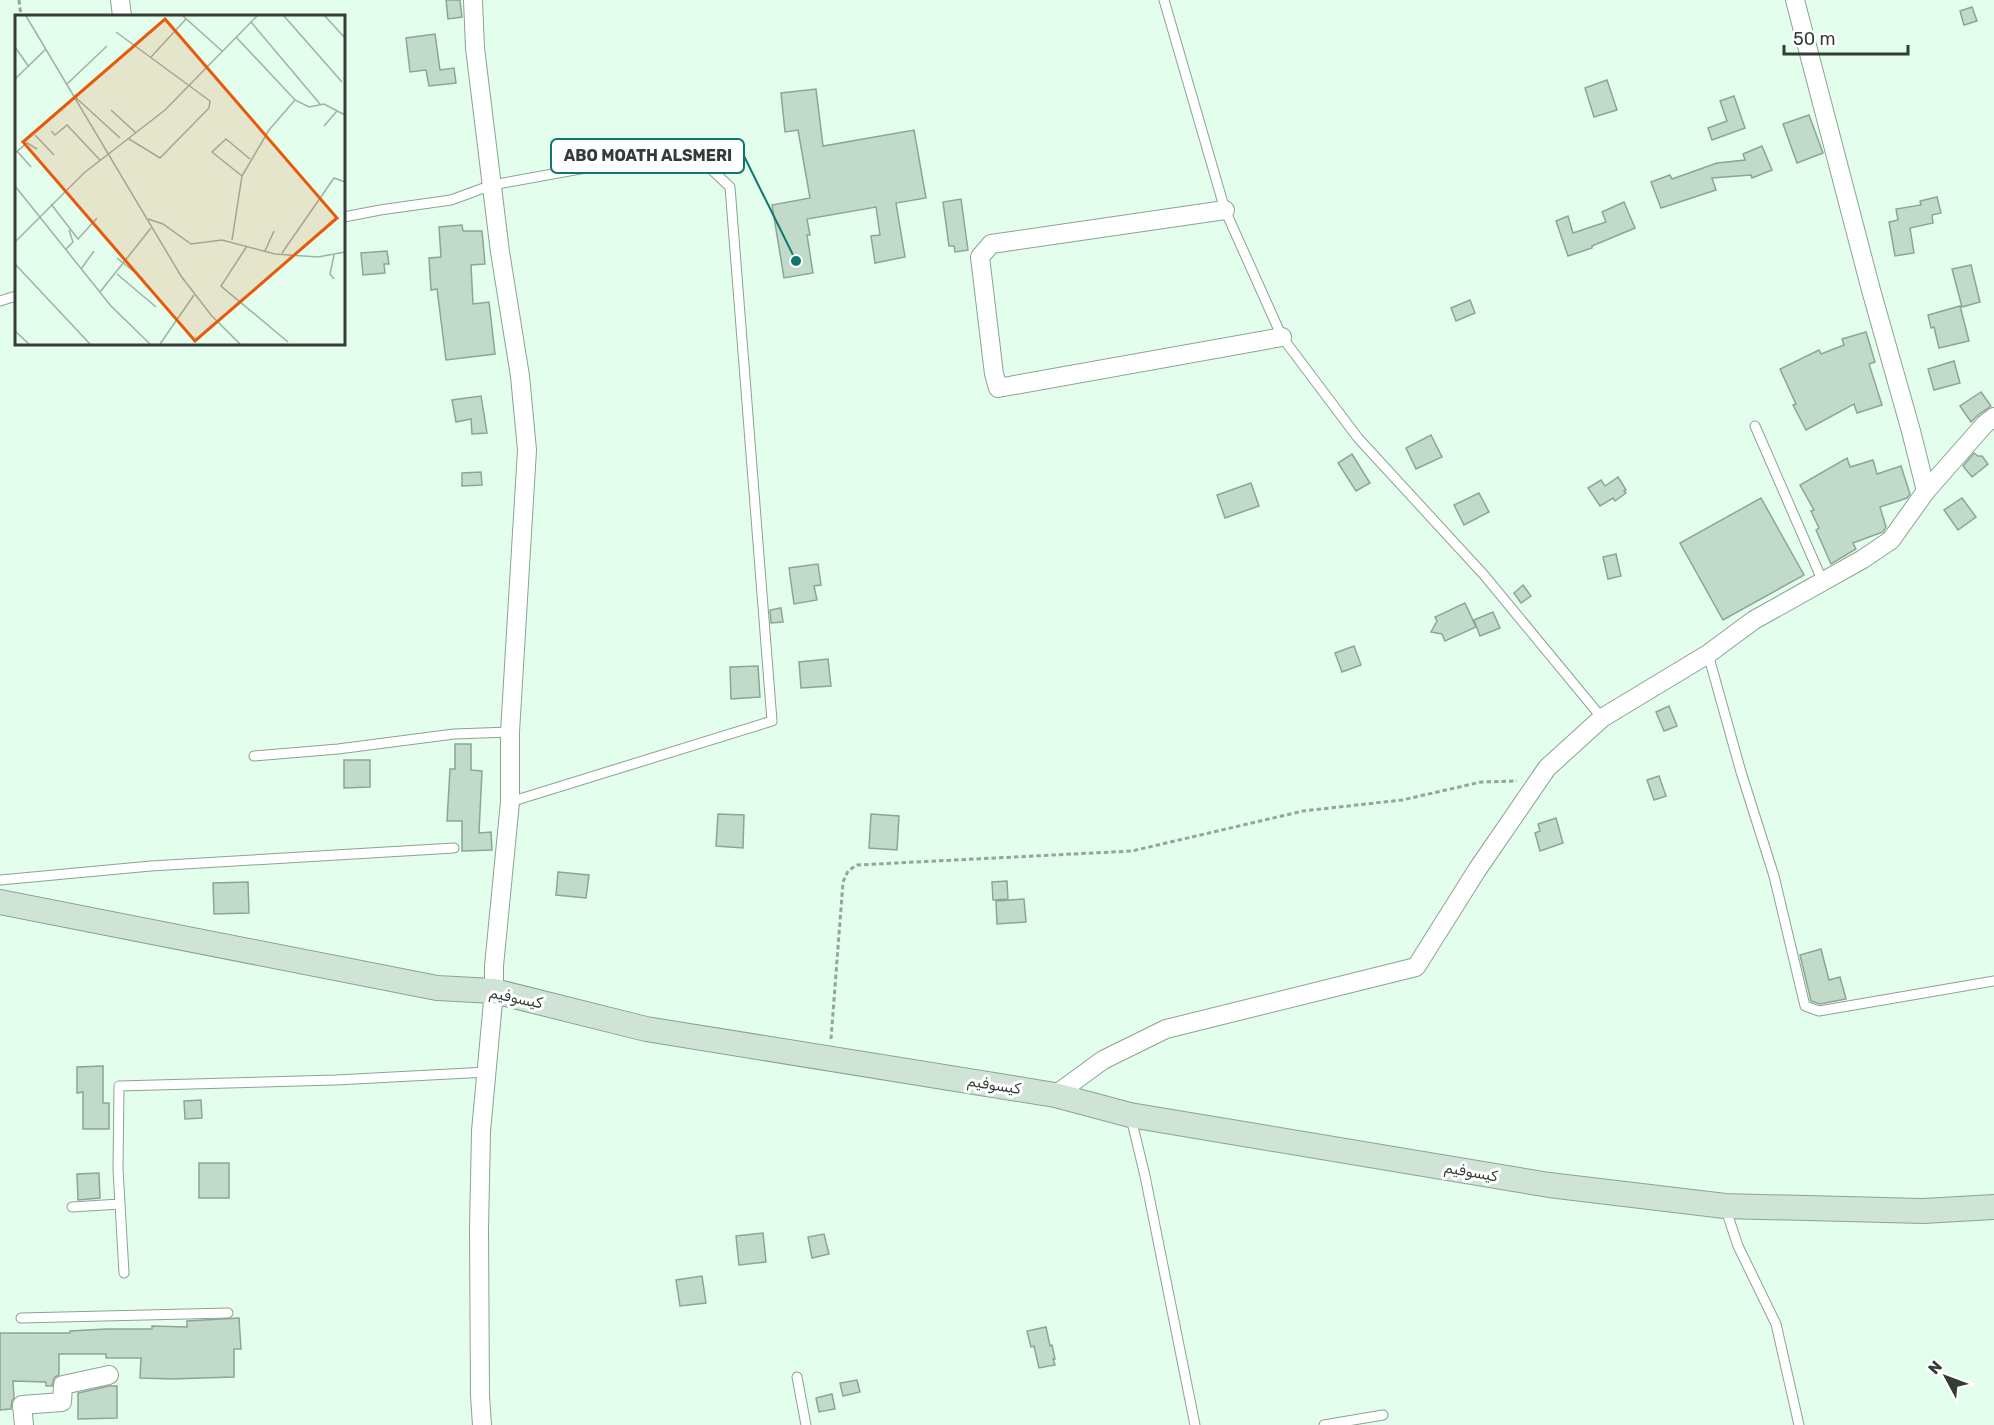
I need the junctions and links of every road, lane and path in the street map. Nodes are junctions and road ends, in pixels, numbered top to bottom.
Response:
1 (19, 0) edge
2 (120, 0) edge
3 (473, 0) edge
4 (1164, 0) edge
5 (1795, 0) edge
6 (21, 15) edge
7 (122, 15) edge
8 (492, 184) junction
9 (1225, 210) junction
10 (345, 217) edge
11 (15, 296) edge
12 (0, 301) edge
13 (1282, 337) junction
14 (1994, 417) edge
15 (1755, 426) dead end
16 (1926, 491) junction
17 (1823, 582) junction
18 (1708, 654) junction
19 (1602, 718) junction
20 (510, 732) junction
21 (254, 756) dead end
22 (1539, 781) junction
23 (510, 802) junction
24 (454, 848) dead end
25 (0, 880) edge
26 (0, 902) edge
27 (1994, 981) edge
28 (494, 991) junction
29 (830, 1059) junction
30 (487, 1072) junction
31 (1054, 1095) junction
32 (1130, 1115) junction
33 (120, 1204) junction
34 (1725, 1206) junction
35 (72, 1207) dead end
36 (1994, 1207) edge
37 (124, 1273) dead end
38 (228, 1313) dead end
39 (21, 1318) dead end
40 (109, 1375) dead end
41 (797, 1377) dead end
42 (1383, 1415) dead end
43 (24, 1425) edge
44 (482, 1425) edge
45 (806, 1425) edge
46 (1195, 1425) edge
47 (1324, 1425) edge
48 (1800, 1425) edge

1 - 6 path
2 - 7 street
3 - 8 street
4 - 9 lane
5 - 16 street
8 - 10 lane
8 - 20 street
8 - 23 lane
9 - 13 lane
9 - 13 street
11 - 12 lane
13 - 19 lane
14 - 16 street
15 - 17 lane
16 - 17 street
17 - 18 street
18 - 19 street
18 - 27 lane
19 - 22 street
20 - 21 lane
20 - 23 street
22 - 29 path
22 - 31 street
23 - 28 street
24 - 25 lane
26 - 28 street, كيسوفيم
28 - 29 street, كيسوفيم
28 - 30 street
29 - 31 street, كيسوفيم
30 - 33 lane
30 - 44 street
31 - 32 street, كيسوفيم
32 - 34 street, كيسوفيم
32 - 46 lane
33 - 35 lane
33 - 37 lane
34 - 36 street, كيسوفيم
34 - 48 lane
38 - 39 lane
40 - 43 street
41 - 45 lane
42 - 47 lane

